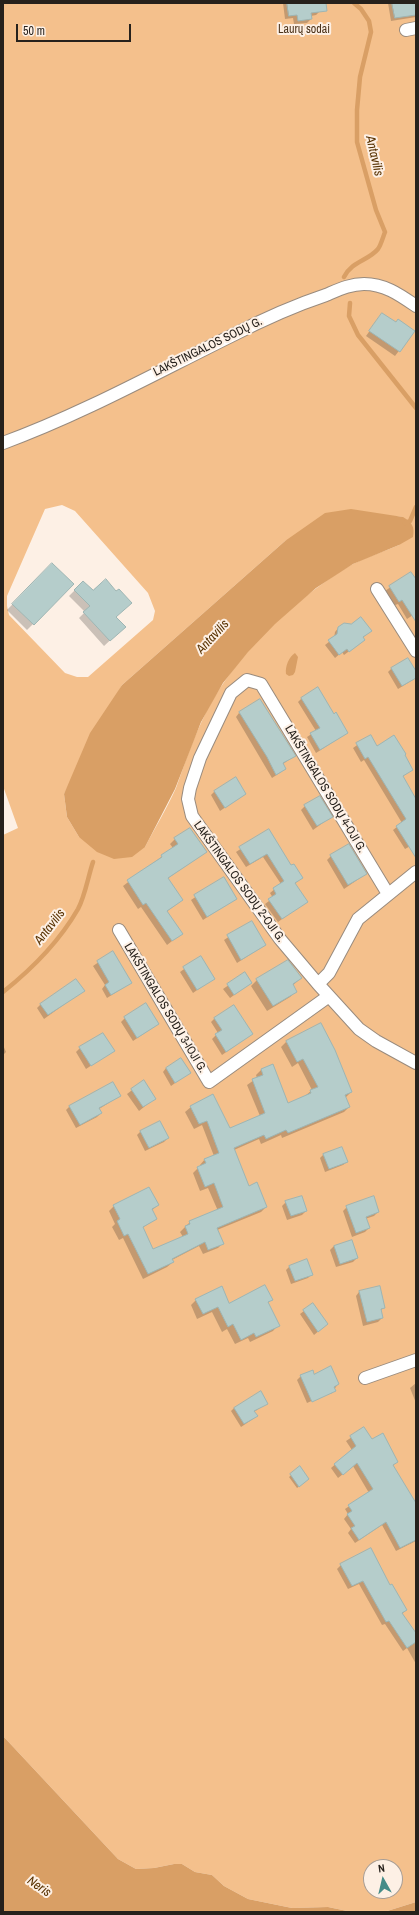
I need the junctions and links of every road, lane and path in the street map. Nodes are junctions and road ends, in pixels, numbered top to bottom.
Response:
1 (416, 306) edge
2 (3, 443) edge
3 (377, 589) dead end
4 (416, 651) edge
5 (261, 684) joint
6 (416, 872) edge
7 (388, 894) junction
8 (119, 930) dead end
9 (318, 984) junction
10 (329, 996) junction
11 (416, 1063) edge
12 (416, 1360) edge
13 (365, 1378) dead end

1 - 2 street, LAKŠTINGALOS SODŲ G.
3 - 4 street
5 - 7 street, LAKŠTINGALOS SODŲ 4-OJI G.
5 - 9 street, LAKŠTINGALOS SODŲ 2-OJI G.
6 - 7 street
7 - 9 street
8 - 10 street, LAKŠTINGALOS SODŲ 3-IOJI G.
9 - 10 street
10 - 11 street
12 - 13 street

